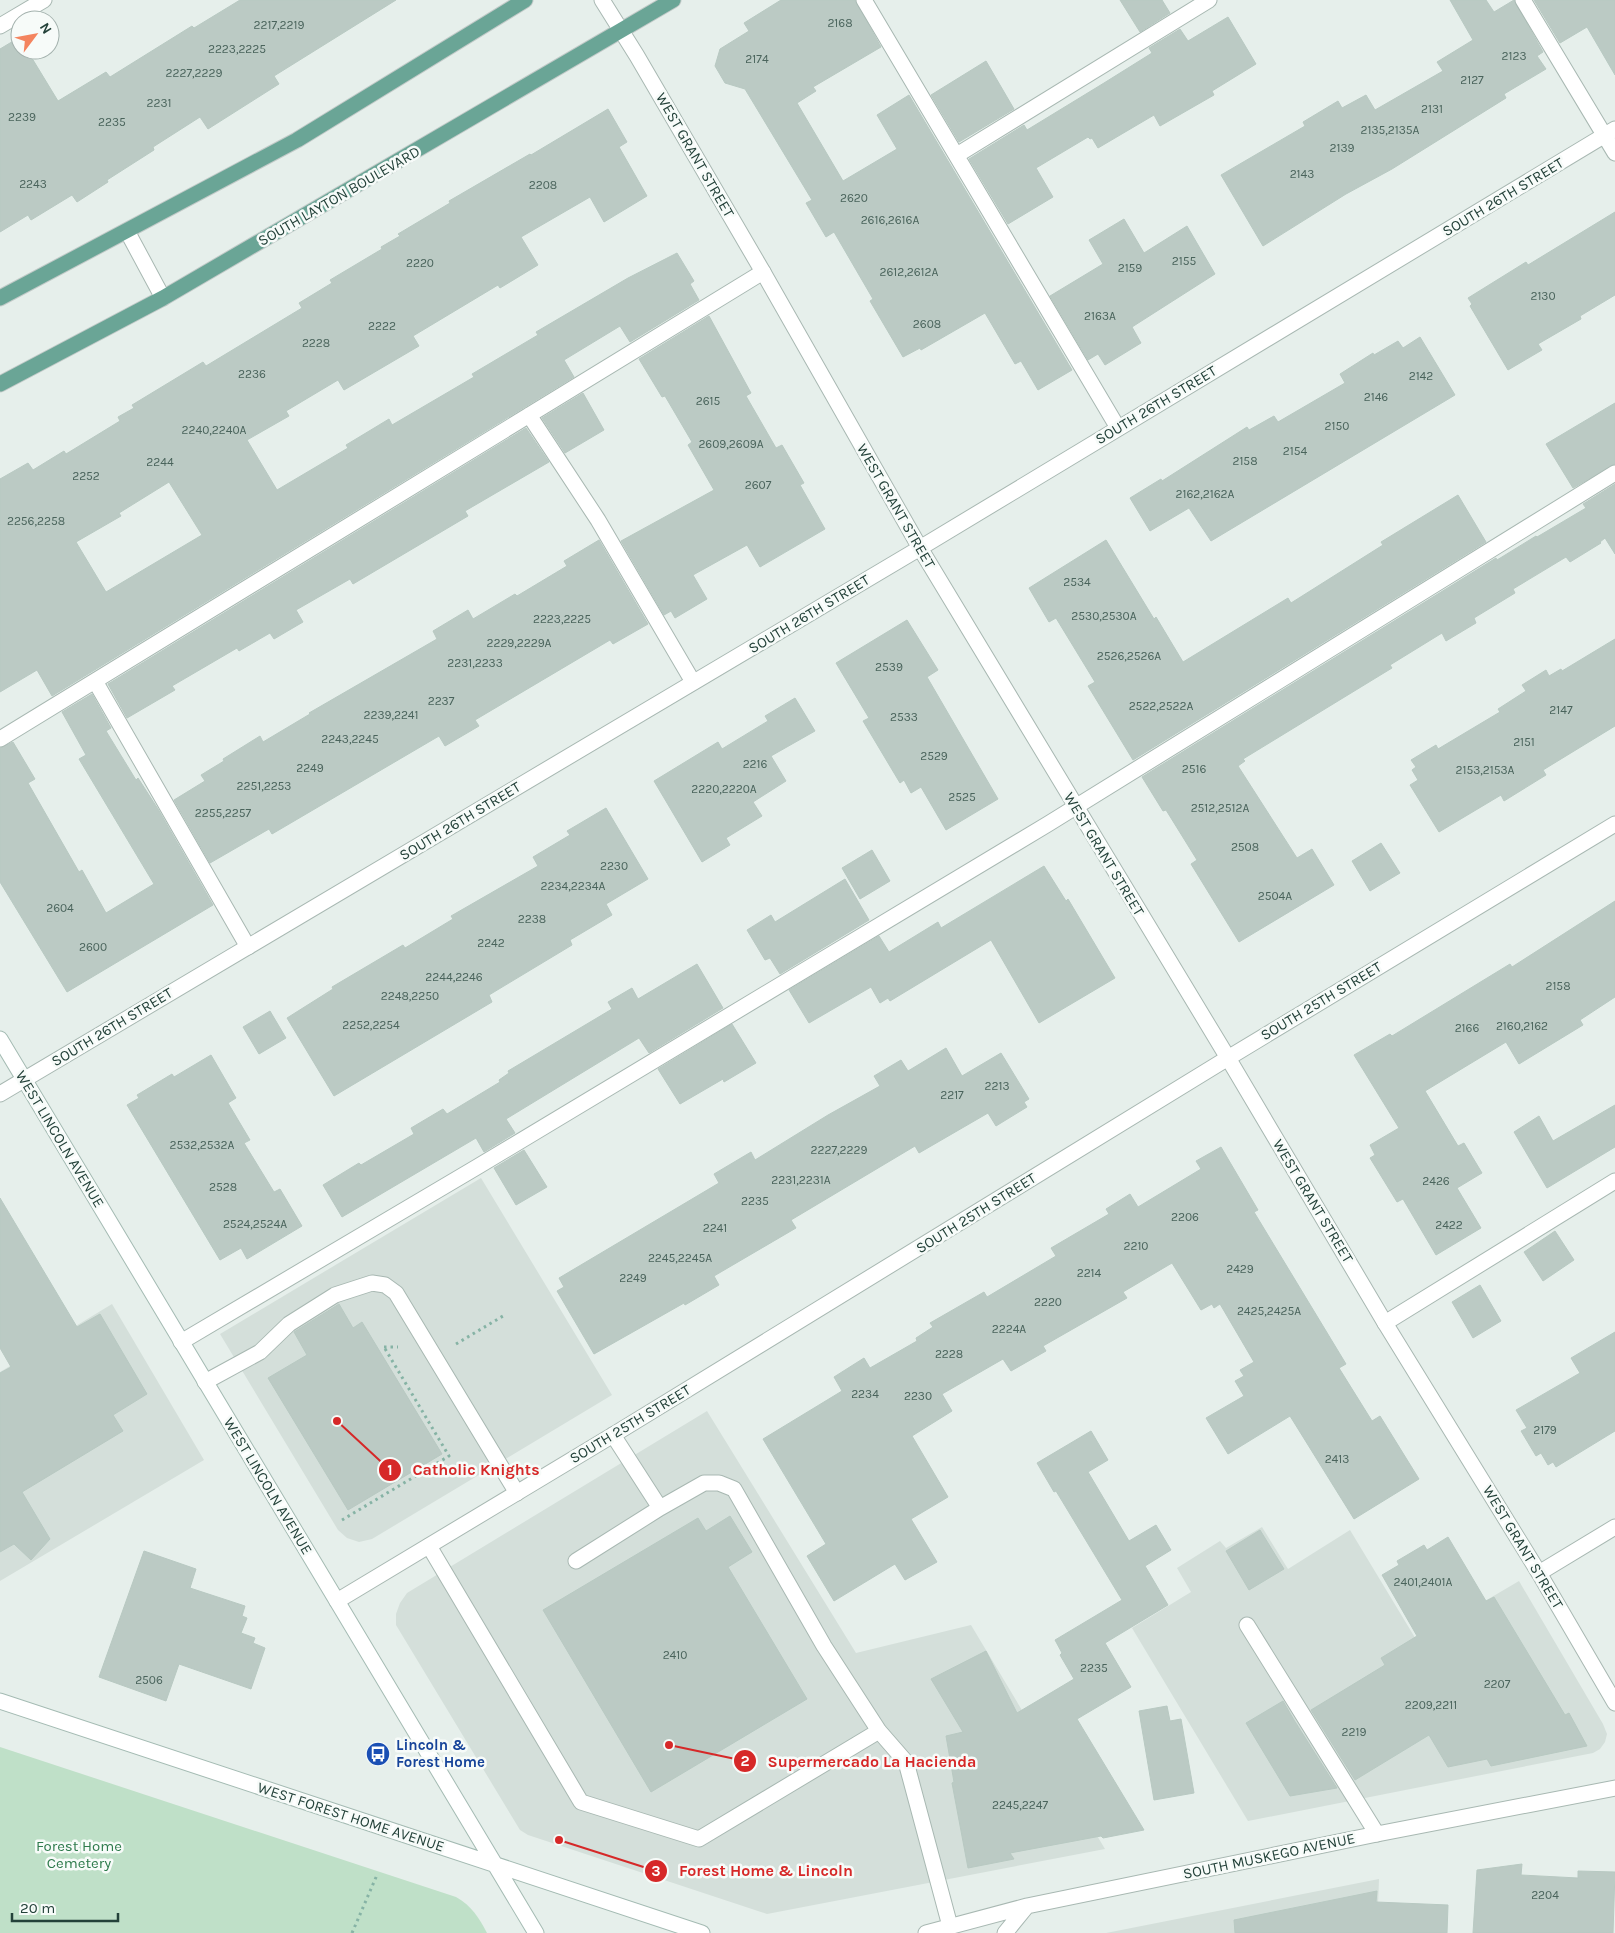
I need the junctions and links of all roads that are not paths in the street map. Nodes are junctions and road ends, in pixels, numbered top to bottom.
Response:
1 (44, 0) edge
2 (525, 0) edge
3 (602, 0) edge
4 (673, 0) edge
5 (864, 0) edge
6 (1209, 0) edge
7 (1523, 0) edge
8 (0, 26) edge
9 (622, 31) junction
10 (1610, 133) edge
11 (1615, 153) edge
12 (957, 155) junction
13 (127, 231) junction
14 (764, 272) junction
15 (0, 298) edge
16 (163, 298) junction
17 (0, 384) edge
18 (529, 415) junction
19 (1118, 428) junction
20 (1615, 473) edge
21 (920, 548) junction
22 (95, 681) junction
23 (693, 682) junction
24 (0, 739) edge
25 (1076, 807) junction
26 (1615, 824) edge
27 (248, 947) junction
28 (0, 1039) edge
29 (1228, 1058) junction
30 (25, 1079) junction
31 (0, 1094) edge
32 (1615, 1181) edge
33 (1385, 1323) junction
34 (181, 1342) junction
35 (205, 1382) junction
36 (613, 1435) junction
37 (517, 1493) junction
38 (660, 1508) junction
39 (1615, 1527) edge
40 (428, 1546) junction
41 (576, 1561) dead end
42 (1539, 1573) junction
43 (336, 1601) junction
44 (1247, 1625) dead end
45 (0, 1701) edge
46 (1615, 1703) edge
47 (879, 1731) junction
48 (1615, 1788) edge
49 (1377, 1834) junction
50 (496, 1865) junction
51 (1027, 1906) junction
52 (950, 1926) junction
53 (536, 1933) edge
54 (702, 1933) edge
55 (926, 1933) edge
56 (1005, 1933) edge

1 - 8 street
2 - 13 main road
3 - 9 street, WEST GRANT STREET
4 - 9 main road, SOUTH LAYTON BOULEVARD
5 - 12 street
6 - 12 street
7 - 10 street
9 - 14 street, WEST GRANT STREET
9 - 16 main road, SOUTH LAYTON BOULEVARD
10 - 11 street
10 - 19 street, SOUTH 26TH STREET
12 - 19 street
13 - 15 main road
13 - 16 street
14 - 18 street
14 - 21 street, WEST GRANT STREET
16 - 17 main road, SOUTH LAYTON BOULEVARD
18 - 22 street
18 - 23 street
19 - 21 street, SOUTH 26TH STREET
20 - 25 street
21 - 23 street, SOUTH 26TH STREET
21 - 25 street, WEST GRANT STREET
22 - 24 street
22 - 27 street
23 - 27 street, SOUTH 26TH STREET
25 - 29 street, WEST GRANT STREET
25 - 34 street
26 - 29 street, SOUTH 25TH STREET
27 - 30 street, SOUTH 26TH STREET
28 - 30 street, WEST LINCOLN AVENUE
29 - 33 street, WEST GRANT STREET
29 - 36 street, SOUTH 25TH STREET
30 - 31 street, SOUTH 26TH STREET
30 - 34 street, WEST LINCOLN AVENUE
32 - 33 street
33 - 42 street, WEST GRANT STREET
34 - 35 street, WEST LINCOLN AVENUE
35 - 37 street
35 - 43 street, WEST LINCOLN AVENUE
36 - 37 street, SOUTH 25TH STREET
36 - 38 street
37 - 40 street, SOUTH 25TH STREET
38 - 41 street
38 - 47 street
39 - 42 street
40 - 43 street, SOUTH 25TH STREET
40 - 47 street
42 - 46 street, WEST GRANT STREET
43 - 50 street, WEST LINCOLN AVENUE
44 - 49 street
45 - 50 street, WEST FOREST HOME AVENUE
47 - 52 street
48 - 49 street, SOUTH MUSKEGO AVENUE
49 - 51 street, SOUTH MUSKEGO AVENUE
50 - 53 street, WEST LINCOLN AVENUE
50 - 54 street, WEST FOREST HOME AVENUE
51 - 52 street, SOUTH MUSKEGO AVENUE
51 - 56 street
52 - 55 street, SOUTH MUSKEGO AVENUE

